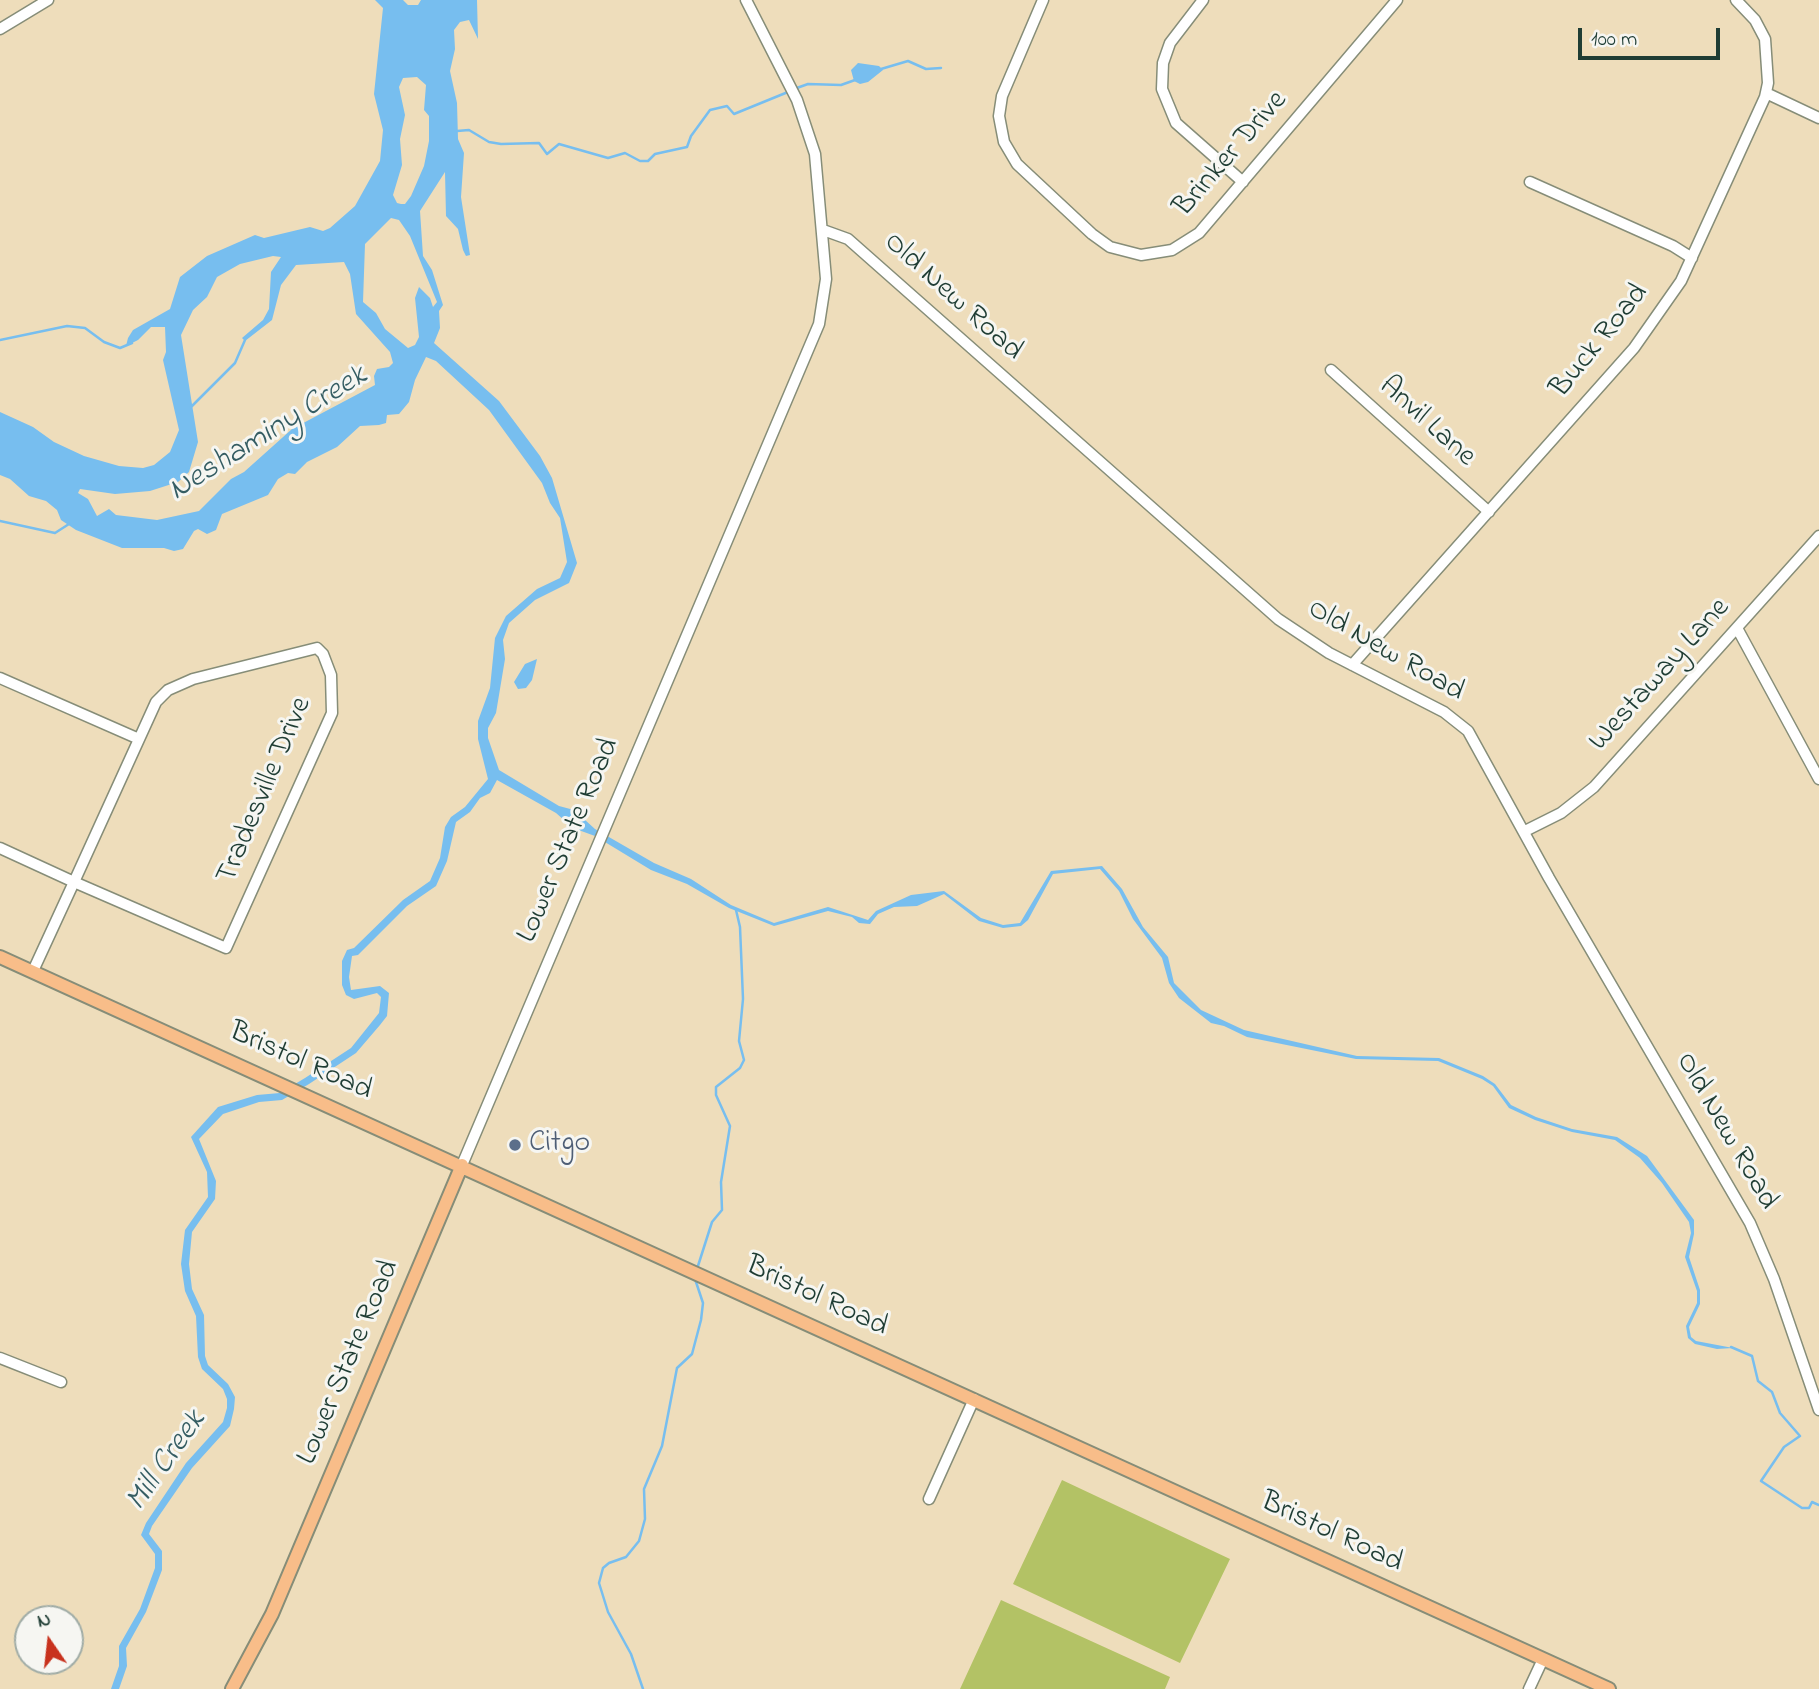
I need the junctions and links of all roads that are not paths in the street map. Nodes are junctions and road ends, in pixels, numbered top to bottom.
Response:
1 (48, 0) edge
2 (746, 0) edge
3 (1043, 0) edge
4 (1203, 0) edge
5 (1397, 0) edge
6 (1736, 0) edge
7 (0, 29) edge
8 (1766, 93) junction
9 (1819, 118) edge
10 (1243, 182) junction
11 (1530, 182) dead end
12 (823, 230) junction
13 (1692, 258) junction
14 (1331, 370) dead end
15 (1489, 512) junction
16 (1819, 536) edge
17 (1737, 628) junction
18 (1352, 665) junction
19 (0, 678) edge
20 (139, 739) junction
21 (1819, 779) edge
22 (1525, 831) junction
23 (0, 848) edge
24 (74, 882) junction
25 (0, 957) edge
26 (33, 971) junction
27 (462, 1165) junction
28 (0, 1357) edge
29 (61, 1382) dead end
30 (974, 1399) junction
31 (1819, 1410) edge
32 (929, 1499) dead end
33 (1543, 1659) junction
34 (232, 1689) edge
35 (1529, 1689) edge
36 (1609, 1689) edge

1 - 7 street
2 - 12 street, Lower State Road
3 - 10 street, Brinker Drive
4 - 10 street
5 - 10 street, Brinker Drive
6 - 8 street, Buck Road
8 - 9 street
8 - 13 street, Buck Road
11 - 13 street
12 - 18 street, Old New Road
12 - 27 street, Lower State Road
13 - 15 street, Buck Road
14 - 15 street, Anvil Lane
15 - 18 street, Buck Road
16 - 17 street, Westaway Lane
17 - 21 street
17 - 22 street, Westaway Lane
18 - 22 street, Old New Road
19 - 20 street
20 - 24 street, Tradesville Drive
20 - 24 street, Tradesville Drive
22 - 31 street, Old New Road
23 - 24 street
24 - 26 street, Tradesville Drive
25 - 26 main road, Bristol Road
26 - 27 main road, Bristol Road
27 - 30 main road, Bristol Road
27 - 34 main road, Lower State Road
28 - 29 street
30 - 32 street
30 - 33 main road, Bristol Road
33 - 35 street
33 - 36 main road, Bristol Road

